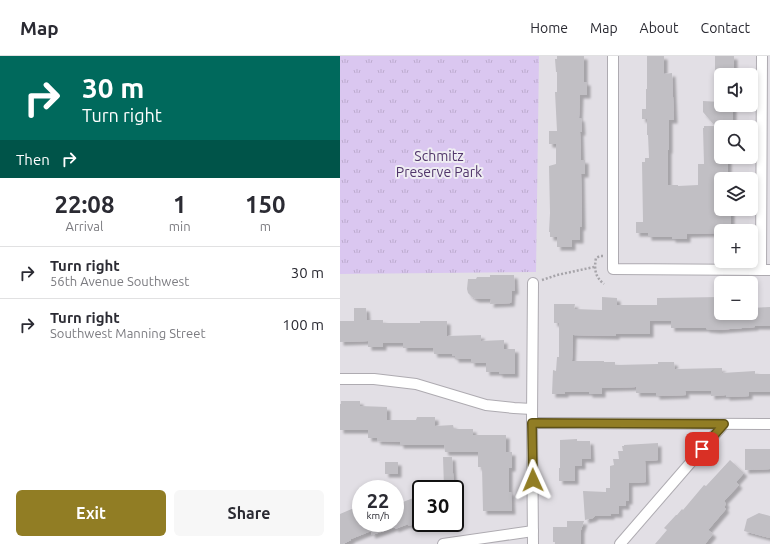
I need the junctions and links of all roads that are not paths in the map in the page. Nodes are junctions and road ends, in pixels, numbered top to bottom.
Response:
1 (613, 56) edge
2 (762, 56) edge
3 (766, 270) edge
4 (533, 283) road end
5 (340, 379) edge
6 (532, 409) junction
7 (532, 423) junction
8 (724, 424) junction
9 (770, 424) edge
10 (533, 531) junction
11 (443, 544) edge
12 (533, 544) edge
13 (620, 544) edge

1 - 3 street
2 - 3 street
4 - 6 street
5 - 6 street
6 - 7 street
7 - 8 street
7 - 10 street
8 - 9 street
8 - 13 street
10 - 11 street
10 - 12 street

